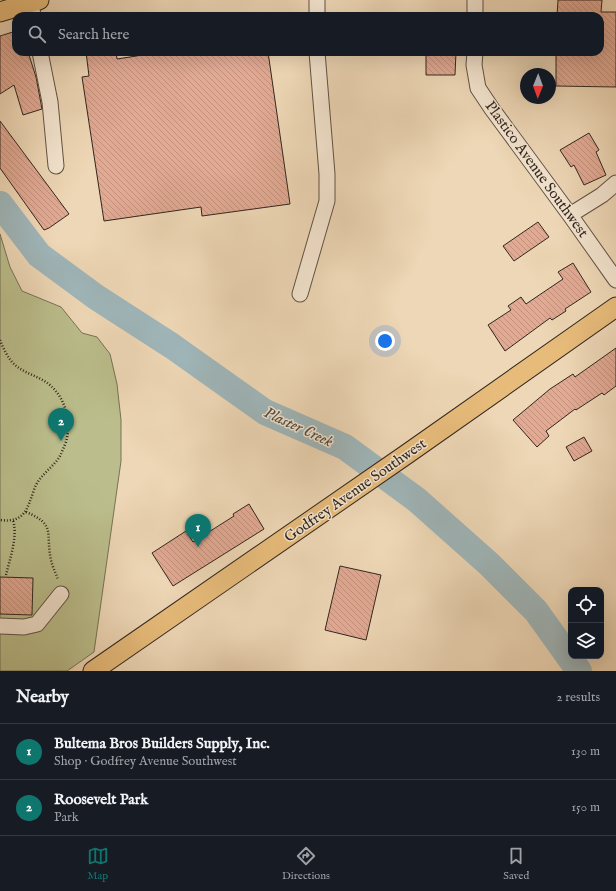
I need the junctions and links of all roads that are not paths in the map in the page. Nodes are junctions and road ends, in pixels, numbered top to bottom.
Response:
1 (317, 0) edge
2 (475, 0) edge
3 (34, 6) edge
4 (0, 12) edge
5 (317, 12) edge
6 (475, 12) edge
7 (41, 56) edge
8 (317, 56) edge
9 (475, 56) edge
10 (56, 166) dead end
11 (616, 183) edge
12 (570, 215) junction
13 (616, 280) edge
14 (300, 294) dead end
15 (616, 307) edge
16 (61, 594) road end
17 (0, 626) edge
18 (93, 671) edge

1 - 5 street
2 - 6 street
3 - 4 main road
7 - 10 street
8 - 14 street
9 - 12 street, Plastico Avenue Southwest
11 - 12 street
12 - 13 street, Plastico Avenue Southwest
15 - 18 main road, Godfrey Avenue Southwest
16 - 17 street

